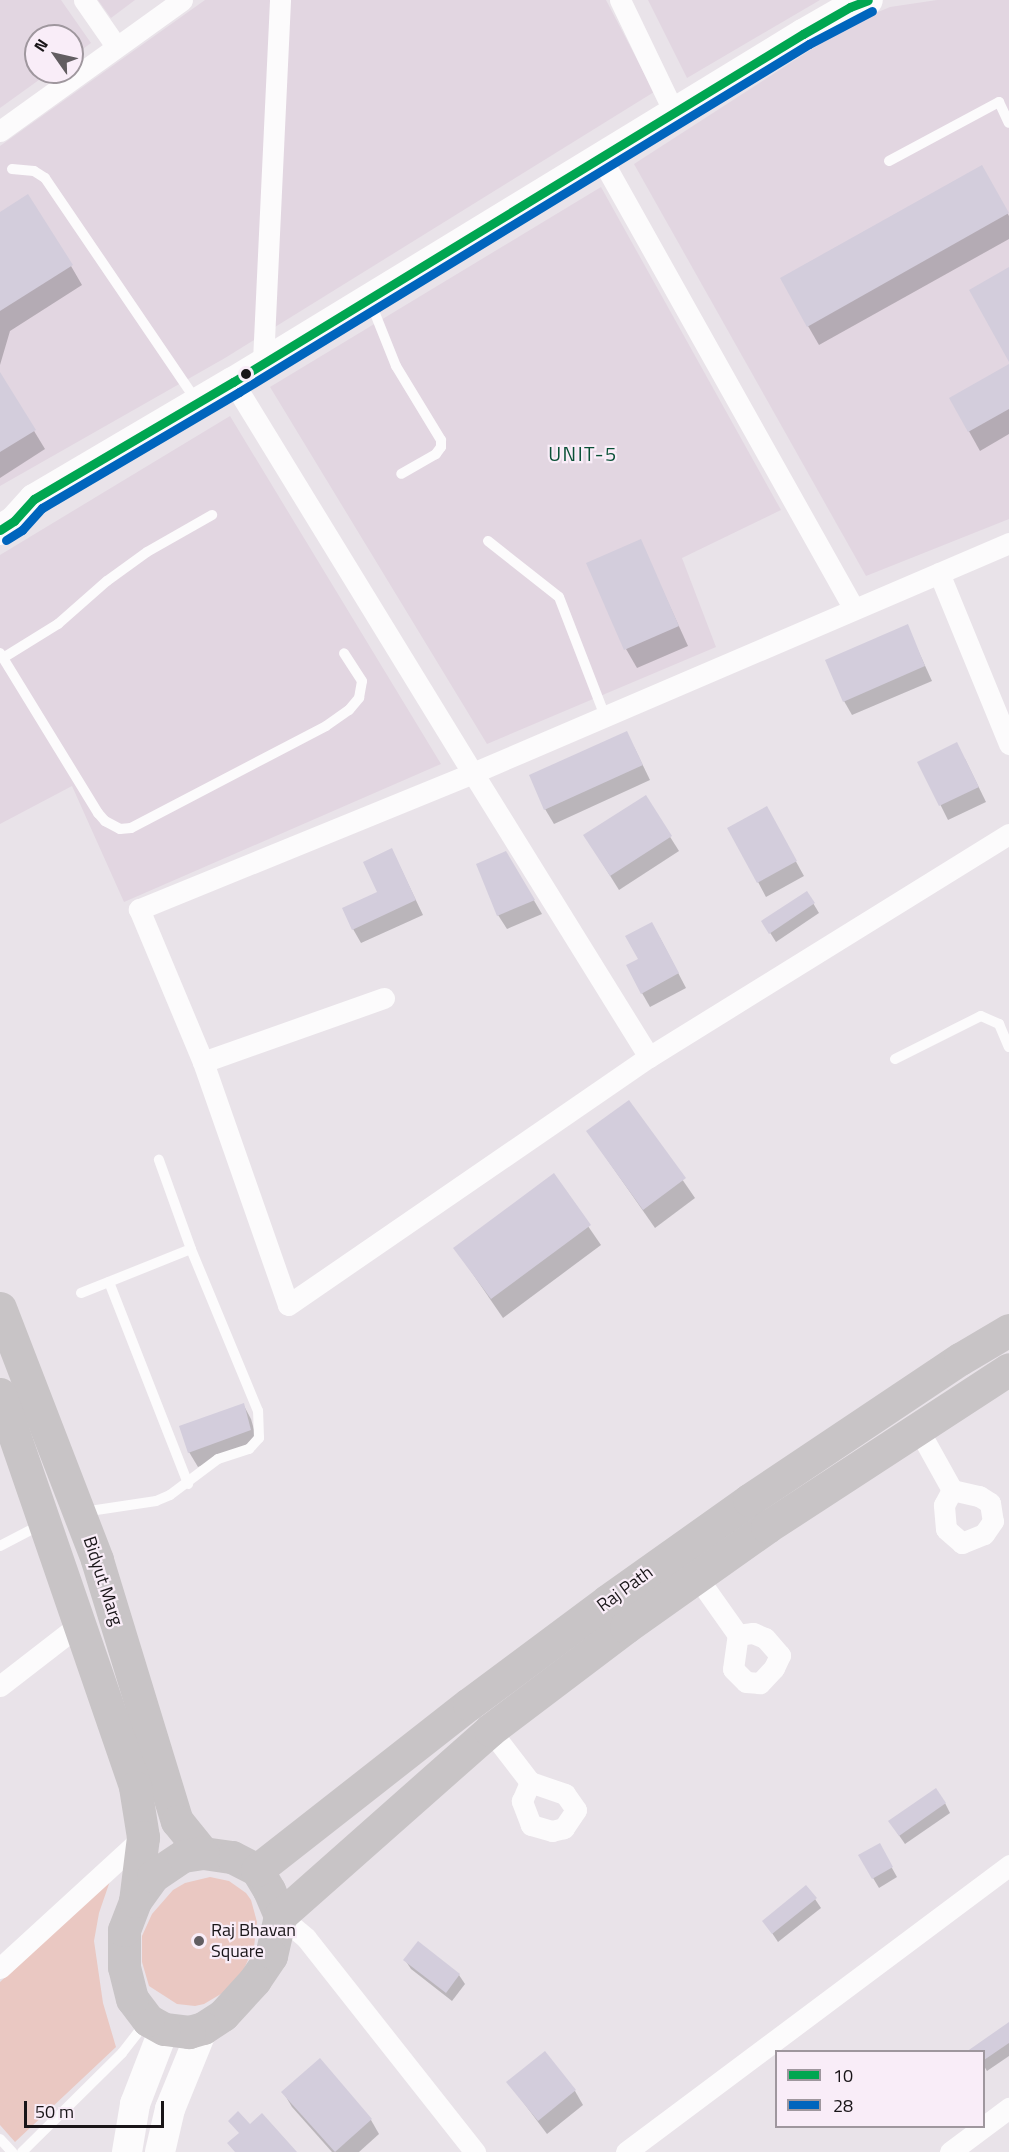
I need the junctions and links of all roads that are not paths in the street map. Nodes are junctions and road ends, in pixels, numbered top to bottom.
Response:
1 (84, 0) edge
2 (182, 0) edge
3 (280, 0) edge
4 (620, 0) edge
5 (868, 0) edge
6 (116, 46) junction
7 (674, 112) junction
8 (1009, 123) edge
9 (0, 131) edge
10 (601, 158) junction
11 (890, 160) dead end
12 (12, 169) dead end
13 (368, 298) junction
14 (263, 361) junction
15 (233, 381) junction
16 (197, 402) junction
17 (401, 474) dead end
18 (34, 499) junction
19 (0, 506) edge
20 (212, 515) dead end
21 (0, 530) edge
22 (488, 541) dead end
23 (1009, 543) edge
24 (939, 573) junction
25 (854, 609) junction
26 (344, 653) dead end
27 (1, 655) edge
28 (605, 716) junction
29 (1009, 744) edge
30 (472, 773) junction
31 (1009, 834) edge
32 (384, 998) dead end
33 (1009, 1047) edge
34 (649, 1057) junction
35 (895, 1059) dead end
36 (203, 1062) junction
37 (159, 1160) dead end
38 (191, 1249) junction
39 (109, 1282) junction
40 (81, 1293) dead end
41 (0, 1308) edge
42 (1009, 1330) edge
43 (1009, 1368) edge
44 (2, 1409) edge
45 (917, 1427) junction
46 (188, 1484) junction
47 (952, 1490) dead end
48 (80, 1513) junction
49 (45, 1522) junction
50 (0, 1546) edge
51 (697, 1577) junction
52 (80, 1624) junction
53 (738, 1635) dead end
54 (0, 1686) edge
55 (490, 1730) junction
56 (530, 1782) dead end
57 (144, 1837) junction
58 (203, 1853) junction
59 (1009, 1864) edge
60 (257, 1870) junction
61 (135, 1901) junction
62 (280, 1916) junction
63 (306, 1938) junction
64 (271, 1956) junction
65 (0, 1968) edge
66 (156, 2024) junction
67 (203, 2028) junction
68 (1009, 2108) edge
69 (985, 2126) edge
70 (982, 2128) edge
71 (0, 2139) edge
72 (12, 2152) edge
73 (22, 2152) edge
74 (127, 2152) edge
75 (160, 2152) edge
76 (475, 2152) edge
77 (626, 2152) edge
78 (950, 2152) edge

1 - 6 street
2 - 6 street
3 - 14 street
4 - 7 street
5 - 7 street
6 - 9 street
7 - 10 street
8 - 11 lane
10 - 13 street
10 - 25 street
12 - 16 lane
13 - 14 street
13 - 17 lane
14 - 15 street
15 - 16 street
15 - 30 street
16 - 18 street
18 - 19 street
18 - 21 street
20 - 27 lane
22 - 28 lane
23 - 24 street
24 - 25 street
24 - 29 street
25 - 28 street
26 - 27 lane
28 - 30 street
30 - 34 street
30 - 36 street
31 - 34 street
32 - 36 street
33 - 35 lane
34 - 36 street
37 - 38 lane
38 - 39 lane
38 - 46 lane
39 - 40 lane
39 - 46 lane
41 - 48 main road, Bidyut Marg
42 - 60 main road, Raj Path
43 - 45 main road, Raj Path
44 - 49 main road, Bidyut Marg
45 - 47 street
45 - 51 main road, Raj Path
46 - 48 lane
48 - 58 main road, Bidyut Marg
49 - 50 lane
49 - 52 main road, Bidyut Marg
51 - 53 street
51 - 55 main road, Raj Path
52 - 54 street
52 - 57 main road, Bidyut Marg
55 - 56 street
55 - 62 main road, Raj Path
57 - 61 main road, Bidyut Marg
57 - 65 street
58 - 60 main road
58 - 61 main road
59 - 77 street
60 - 62 main road
61 - 66 main road
62 - 63 street
62 - 64 main road
63 - 64 street
63 - 76 street
64 - 67 main road
66 - 67 main road
66 - 73 lane
66 - 74 street
67 - 75 street
68 - 69 street
70 - 78 street
71 - 72 lane

